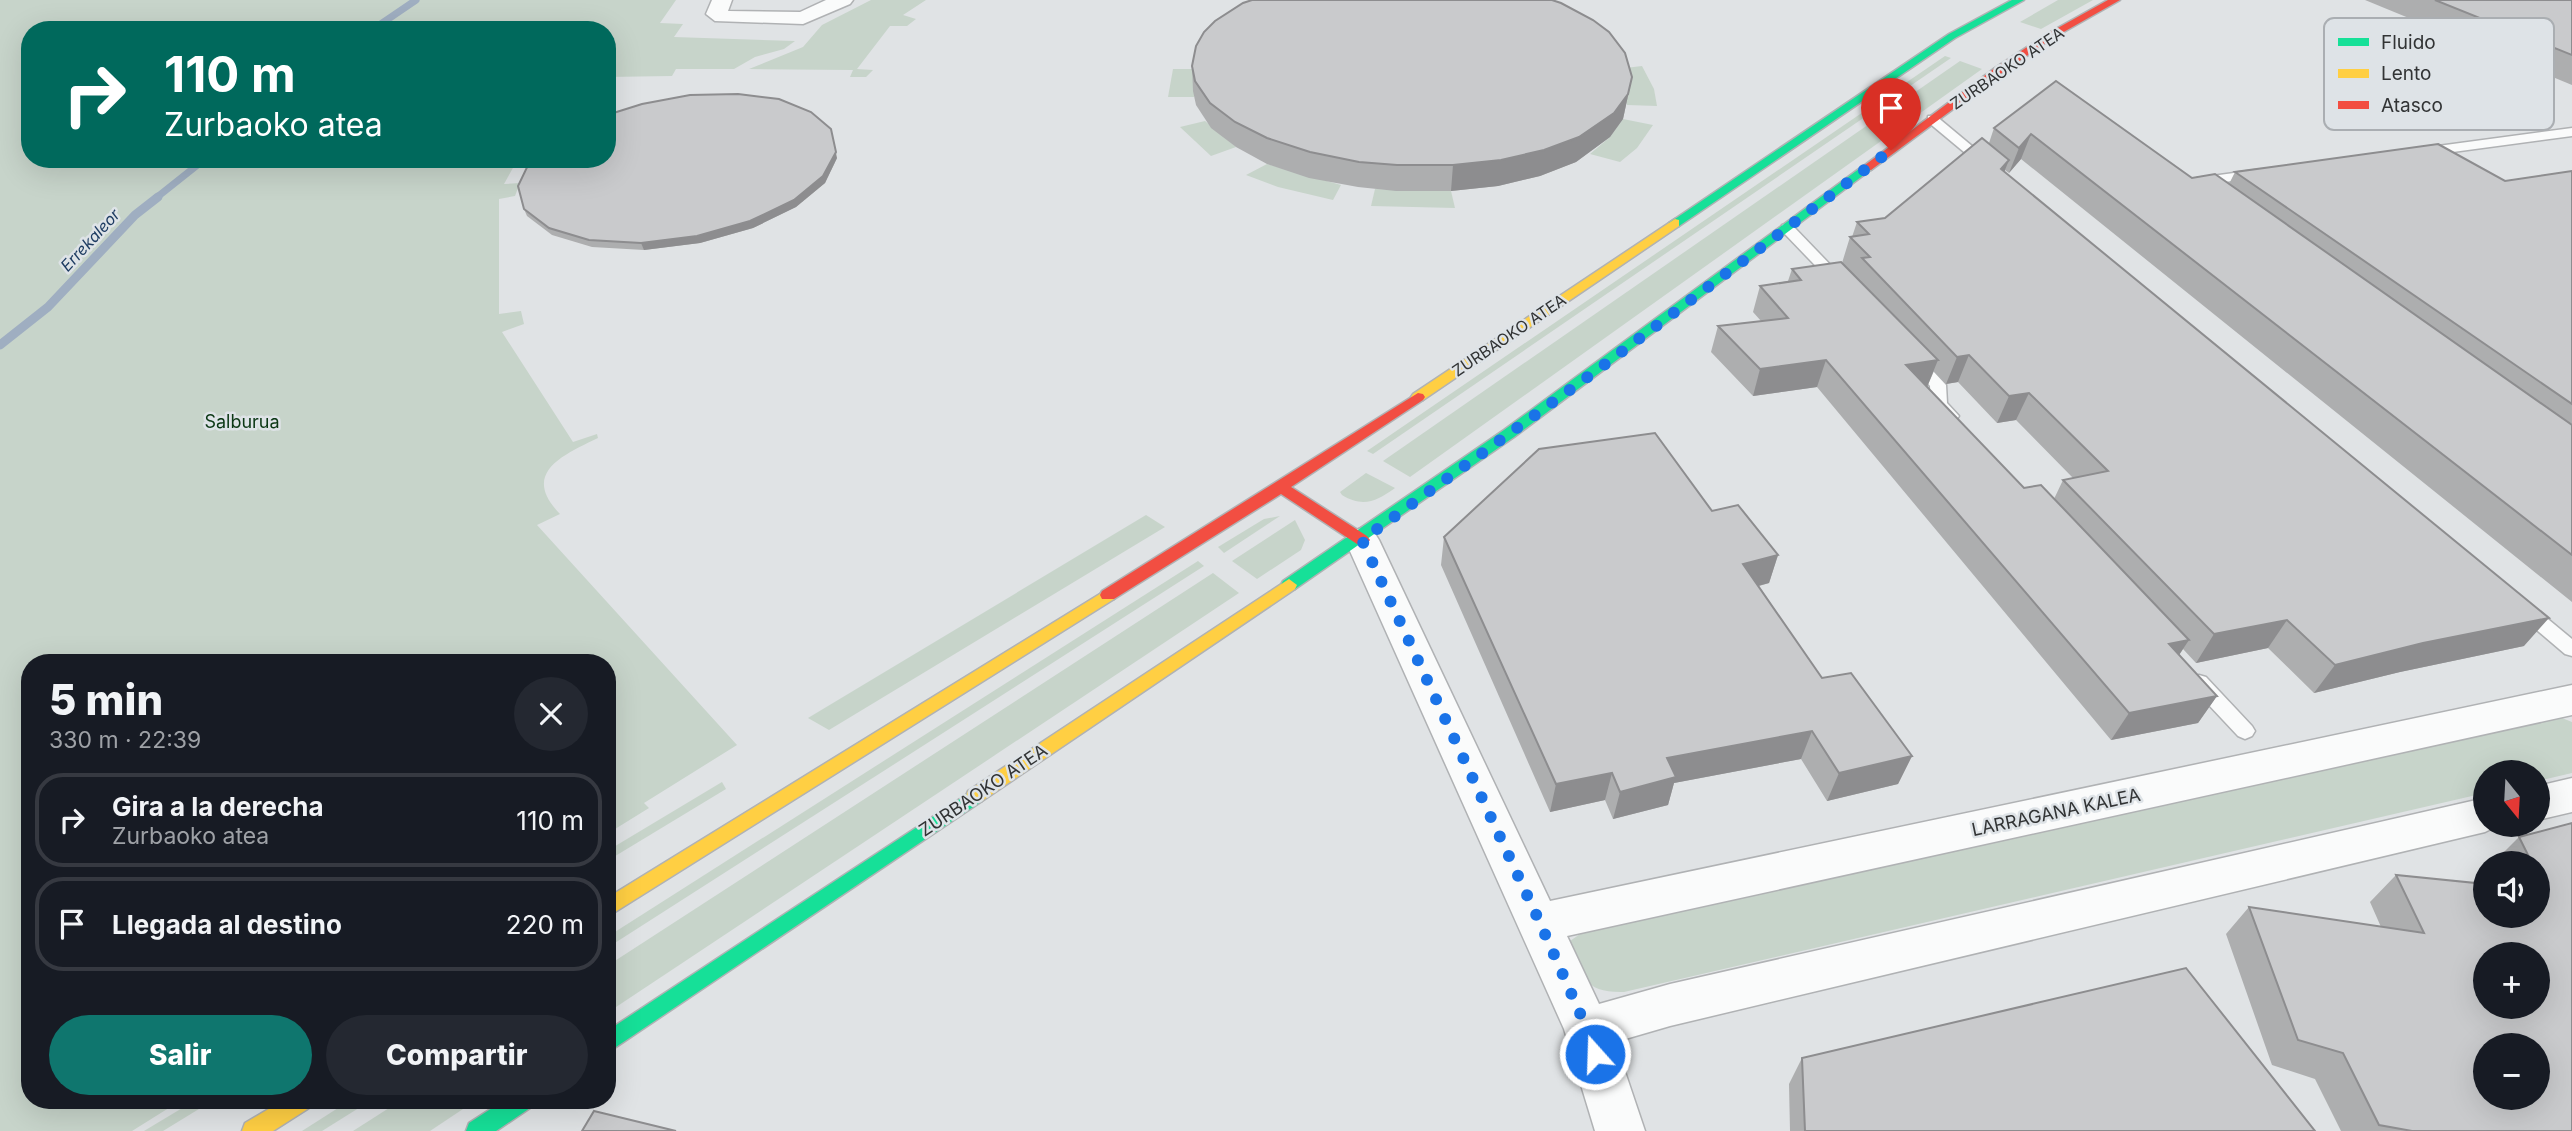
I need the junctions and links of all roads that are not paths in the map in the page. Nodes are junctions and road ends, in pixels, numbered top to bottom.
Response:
1 (722, 0) edge
2 (843, 0) edge
3 (2018, 0) edge
4 (2115, 0) edge
5 (1952, 36) junction
6 (1977, 44) dead end
7 (1999, 51) dead end
8 (2018, 58) junction
9 (1932, 119) junction
10 (2572, 132) edge
11 (2408, 154) edge
12 (1995, 172) edge
13 (2272, 172) edge
14 (2212, 199) edge
15 (1787, 228) junction
16 (1853, 296) edge
17 (1900, 345) edge
18 (1958, 424) edge
19 (1281, 487) junction
20 (1362, 540) junction
21 (2508, 596) edge
22 (2572, 649) edge
23 (2187, 670) edge
24 (2572, 700) edge
25 (2245, 731) dead end
26 (2572, 795) edge
27 (2550, 800) edge
28 (2473, 818) edge
29 (616, 903) edge
30 (1540, 923) junction
31 (1587, 1029) junction
32 (616, 1038) edge
33 (289, 1109) edge
34 (510, 1109) edge
35 (253, 1131) edge
36 (477, 1131) edge
37 (1620, 1131) edge

1 - 2 street
3 - 5 street, ZURBAOKO ATEA
4 - 8 street, ZURBAOKO ATEA
5 - 6 street
5 - 19 street, ZURBAOKO ATEA
7 - 8 street
8 - 9 street, ZURBAOKO ATEA
9 - 12 lane
9 - 15 street, ZURBAOKO ATEA
10 - 11 lane
13 - 14 lane
15 - 16 lane
15 - 20 street, ZURBAOKO ATEA
17 - 18 lane
19 - 20 street
19 - 29 street, ZURBAOKO ATEA
20 - 30 street
20 - 32 street, ZURBAOKO ATEA
21 - 22 lane
23 - 25 lane
24 - 30 street, LARRAGANA KALEA
26 - 27 street
28 - 31 street
30 - 31 street
31 - 37 street
33 - 35 street
34 - 36 street

